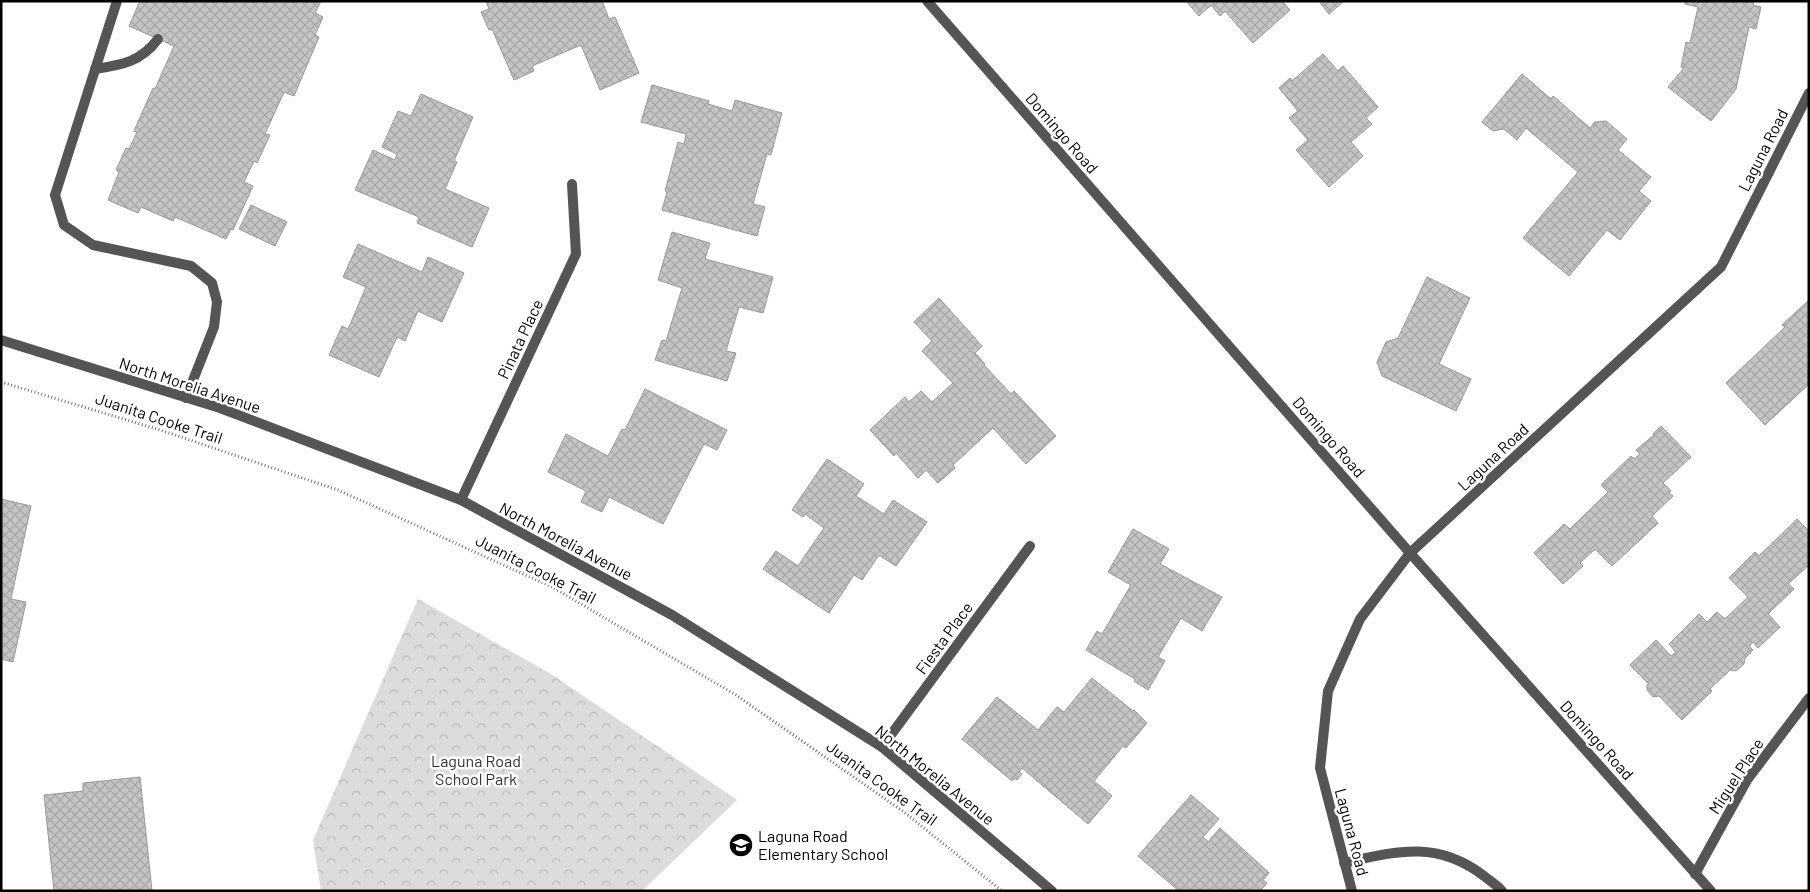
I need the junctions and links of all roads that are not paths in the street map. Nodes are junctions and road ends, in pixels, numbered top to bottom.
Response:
1 (117, 1) edge
2 (926, 1) edge
3 (158, 39) dead end
4 (95, 69) junction
5 (1809, 93) edge
6 (572, 184) dead end
7 (1, 340) edge
8 (186, 398) junction
9 (461, 500) junction
10 (1030, 546) dead end
11 (1410, 553) junction
12 (1809, 698) edge
13 (882, 747) junction
14 (1344, 863) junction
15 (1695, 874) junction
16 (1052, 891) edge
17 (1352, 891) edge
18 (1502, 891) edge
19 (1711, 891) edge

1 - 4 street
2 - 11 street, Domingo Road
3 - 4 street
4 - 8 street
5 - 11 street, Laguna Road
6 - 9 street, Pinata Place
7 - 8 street, North Morelia Avenue
8 - 9 street, North Morelia Avenue
9 - 13 street, North Morelia Avenue
10 - 13 street, Fiesta Place
11 - 14 street, Laguna Road
11 - 15 street, Domingo Road
12 - 15 street, Miguel Place
13 - 16 street, North Morelia Avenue
14 - 17 street, Laguna Road
14 - 18 street
15 - 19 street, Domingo Road

